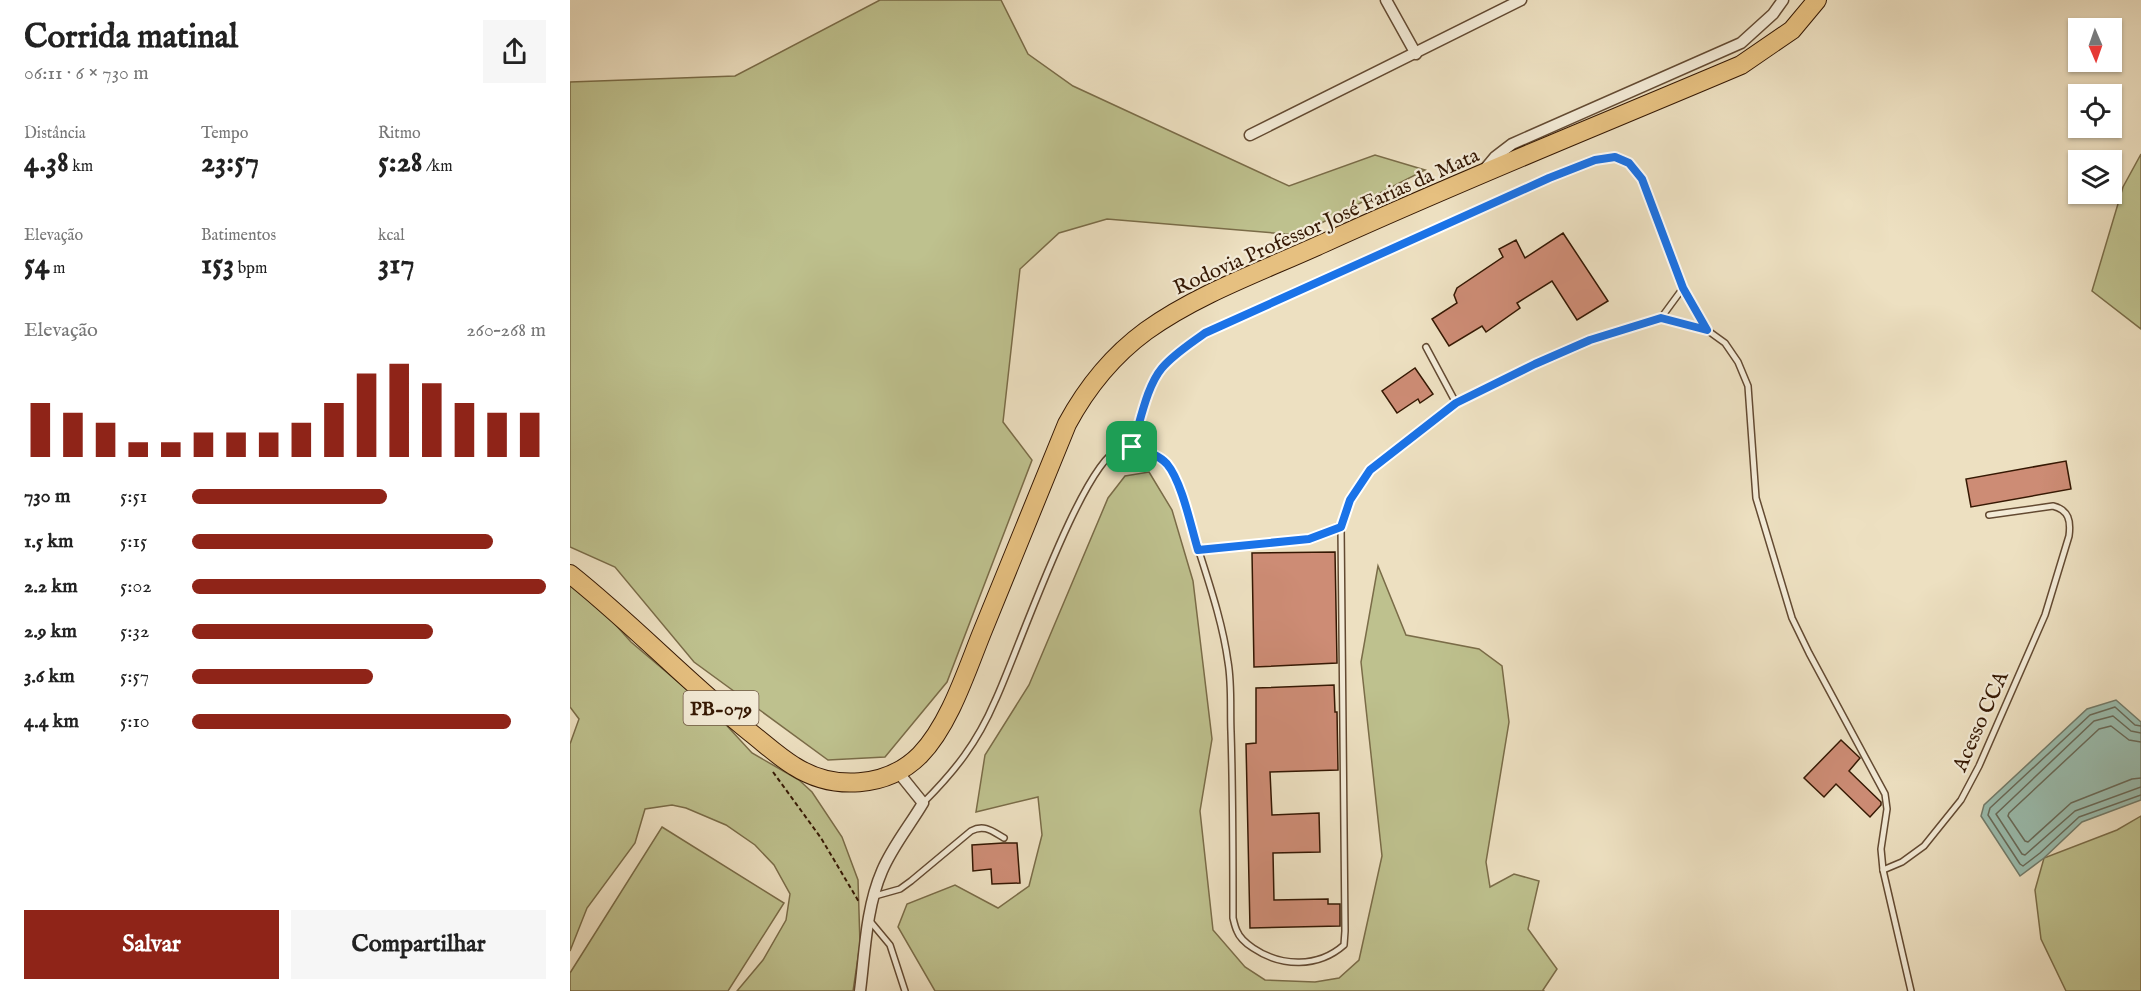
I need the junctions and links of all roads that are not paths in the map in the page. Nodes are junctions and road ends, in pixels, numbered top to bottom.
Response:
1 (1386, 0) edge
2 (1521, 0) edge
3 (1783, 0) edge
4 (1817, 0) edge
5 (1416, 54) junction
6 (1250, 135) dead end
7 (1479, 176) junction
8 (1683, 288) junction
9 (1661, 318) junction
10 (1707, 330) junction
11 (1426, 347) dead end
12 (1456, 403) junction
13 (1132, 447) junction
14 (1989, 515) dead end
15 (1341, 527) junction
16 (1198, 550) junction
17 (570, 574) edge
18 (898, 772) junction
19 (923, 803) junction
20 (1004, 838) dead end
21 (1883, 870) junction
22 (873, 897) junction
23 (869, 920) junction
24 (860, 991) edge
25 (905, 991) edge
26 (1911, 991) edge

1 - 5 street
2 - 5 street
3 - 7 street
4 - 7 main road, Rodovia Professor José Farias da Mata / PB-079
5 - 6 street
7 - 18 main road, Rodovia Professor José Farias da Mata / PB-079
8 - 9 lane
8 - 10 lane
8 - 13 lane
9 - 10 lane
9 - 12 lane
10 - 21 lane
11 - 12 lane
12 - 15 lane
13 - 16 lane
13 - 19 lane
14 - 21 lane, Acesso CCA
15 - 16 lane
15 - 16 lane
17 - 18 main road, PB-079
18 - 19 street
19 - 22 street
20 - 22 lane
21 - 26 lane
22 - 23 street
23 - 24 street
23 - 25 lane

